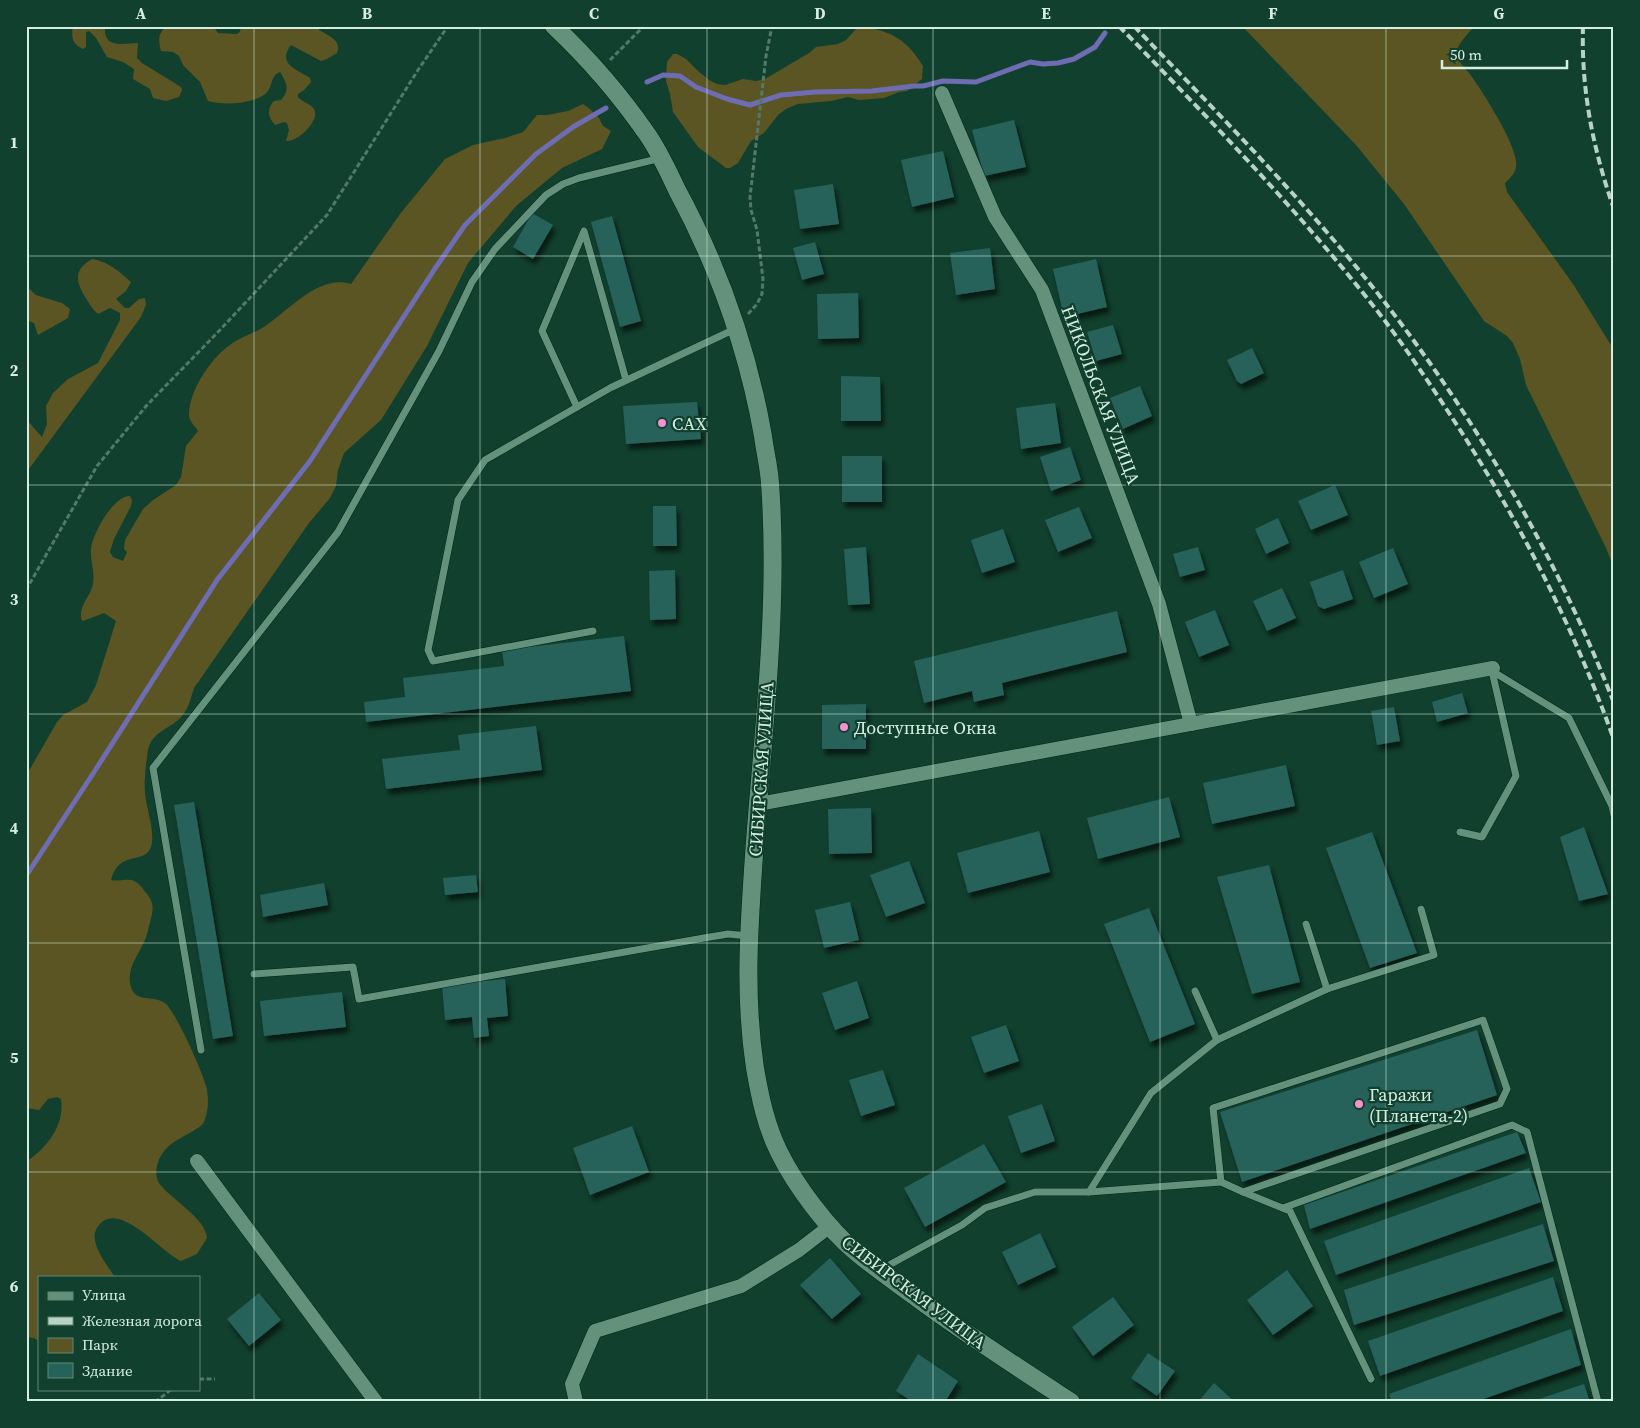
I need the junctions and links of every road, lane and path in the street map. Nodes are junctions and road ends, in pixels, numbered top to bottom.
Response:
1 (448, 26) edge
2 (554, 26) edge
3 (644, 26) edge
4 (772, 26) edge
5 (599, 71) junction
6 (942, 93) dead end
7 (661, 158) junction
8 (735, 329) junction
9 (626, 380) junction
10 (577, 407) junction
11 (26, 590) edge
12 (593, 631) dead end
13 (1492, 670) junction
14 (1191, 724) junction
15 (758, 804) junction
16 (1614, 815) edge
17 (1460, 832) dead end
18 (1421, 909) dead end
19 (1306, 924) dead end
20 (749, 936) junction
21 (254, 974) dead end
22 (1327, 989) junction
23 (1196, 992) dead end
24 (1217, 1040) junction
25 (201, 1050) dead end
26 (197, 1161) dead end
27 (1221, 1182) junction
28 (1089, 1192) junction
29 (1242, 1192) junction
30 (1283, 1208) junction
31 (830, 1226) junction
32 (880, 1270) junction
33 (200, 1379) edge
34 (215, 1379) dead end
35 (1371, 1379) dead end
36 (171, 1390) edge
37 (155, 1402) edge
38 (376, 1402) edge
39 (576, 1402) edge
40 (1071, 1402) edge
41 (1598, 1402) edge

1 - 11 path
2 - 5 street, СИБИРСКАЯ УЛИЦА
3 - 5 path
4 - 8 path
5 - 7 street, СИБИРСКАЯ УЛИЦА
6 - 14 street, НИКОЛЬСКАЯ УЛИЦА
7 - 8 street, СИБИРСКАЯ УЛИЦА
7 - 25 lane
8 - 9 lane
8 - 15 street, СИБИРСКАЯ УЛИЦА
9 - 10 lane
9 - 10 lane
10 - 12 lane
13 - 14 street
13 - 16 lane
13 - 17 lane
14 - 15 street
15 - 20 street, СИБИРСКАЯ УЛИЦА
18 - 22 lane
19 - 22 lane
20 - 21 lane
20 - 31 street, СИБИРСКАЯ УЛИЦА
22 - 24 lane
23 - 24 lane
24 - 28 lane
26 - 38 street
27 - 28 lane
27 - 29 lane
27 - 29 lane
28 - 32 lane
29 - 30 lane
30 - 35 lane
30 - 41 lane
31 - 32 street, СИБИРСКАЯ УЛИЦА
31 - 39 street
32 - 40 street, СИБИРСКАЯ УЛИЦА
33 - 34 path
36 - 37 path

